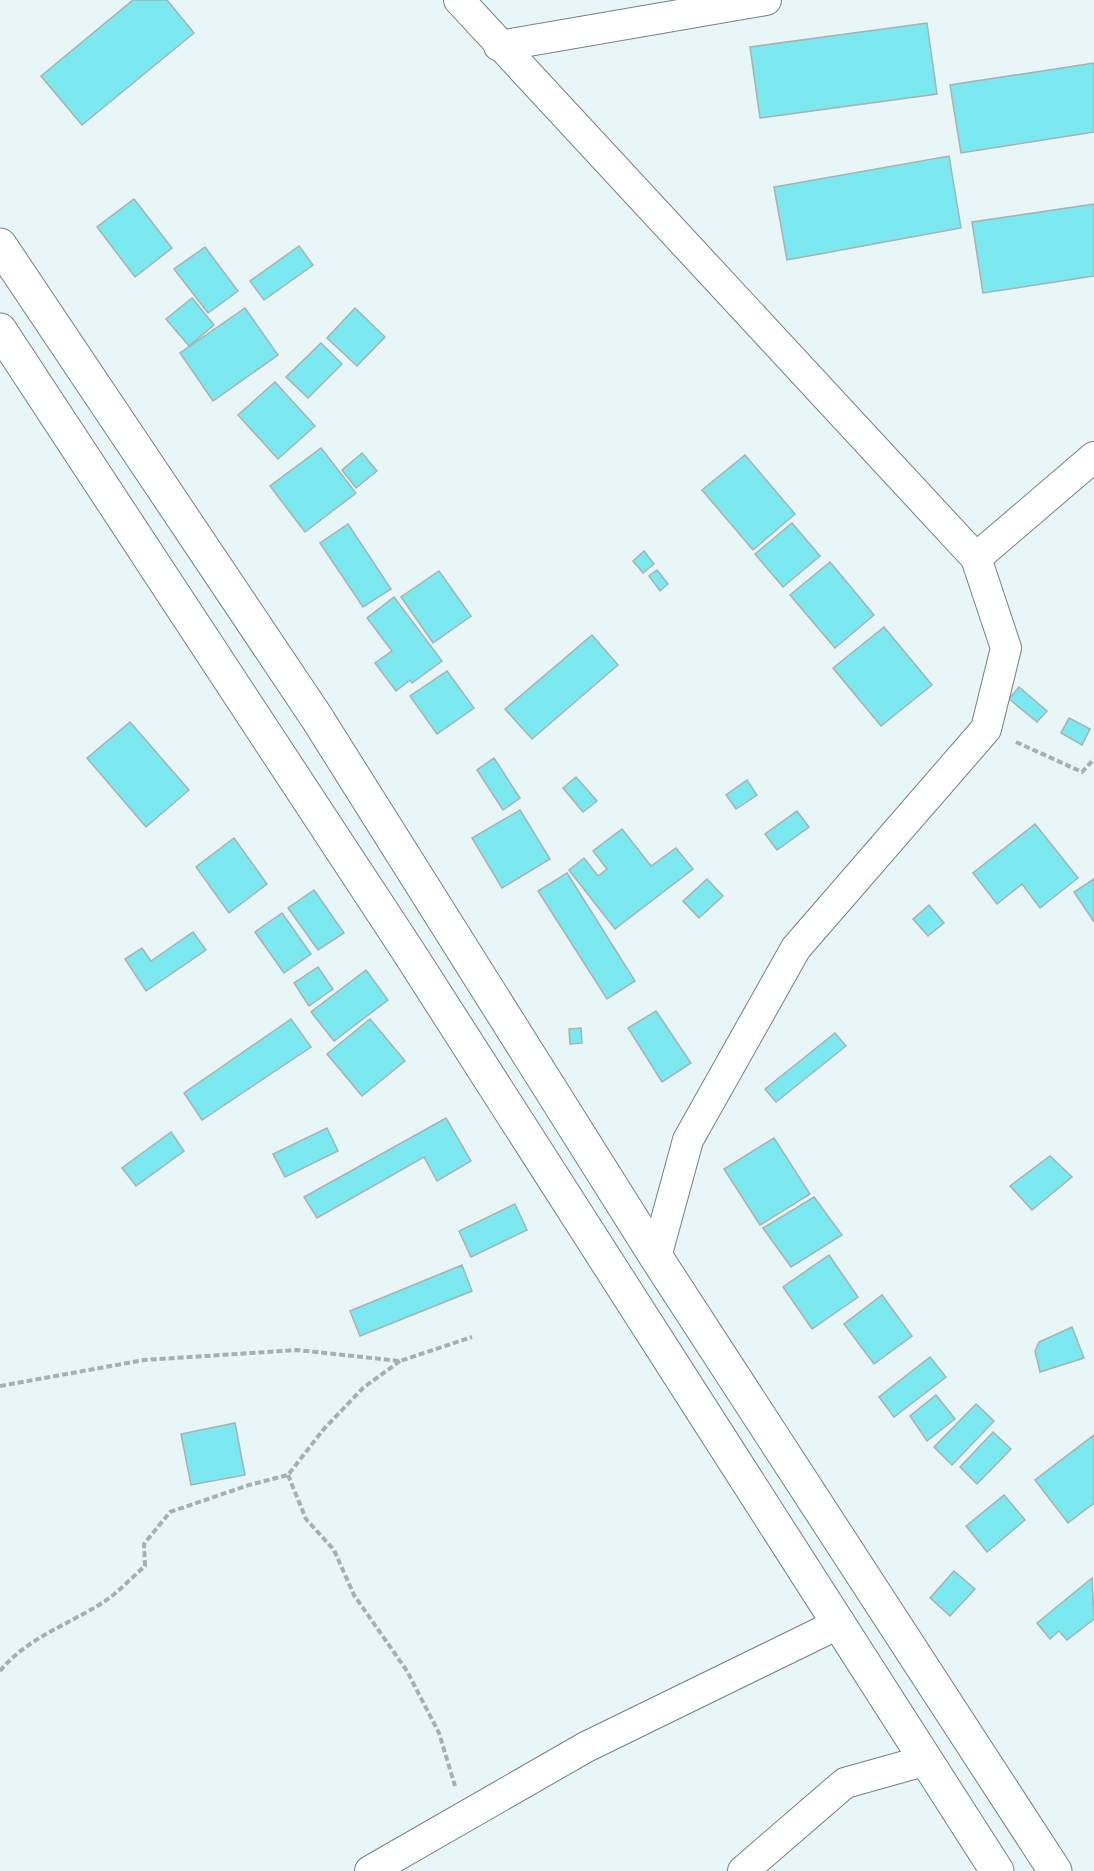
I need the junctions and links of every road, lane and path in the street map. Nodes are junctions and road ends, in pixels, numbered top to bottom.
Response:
1 (459, 0) edge
2 (766, 0) edge
3 (499, 46) junction
4 (0, 245) edge
5 (0, 330) edge
6 (1094, 457) edge
7 (976, 558) junction
8 (986, 729) junction
9 (1094, 759) edge
10 (656, 1257) junction
11 (472, 1337) dead end
12 (400, 1361) junction
13 (0, 1386) edge
14 (288, 1475) junction
15 (840, 1623) junction
16 (0, 1671) edge
17 (927, 1760) junction
18 (467, 1815) junction
19 (370, 1871) edge
20 (743, 1871) edge
21 (997, 1871) edge
22 (1055, 1871) edge

1 - 3 street
2 - 3 street
3 - 7 street
4 - 10 main road
5 - 15 main road
6 - 7 street
7 - 8 street
8 - 9 path
8 - 10 street
10 - 22 main road
11 - 12 path
12 - 13 path
12 - 14 path
14 - 16 path
14 - 18 path
15 - 17 main road
15 - 18 street
17 - 20 street
17 - 21 main road
18 - 19 street

